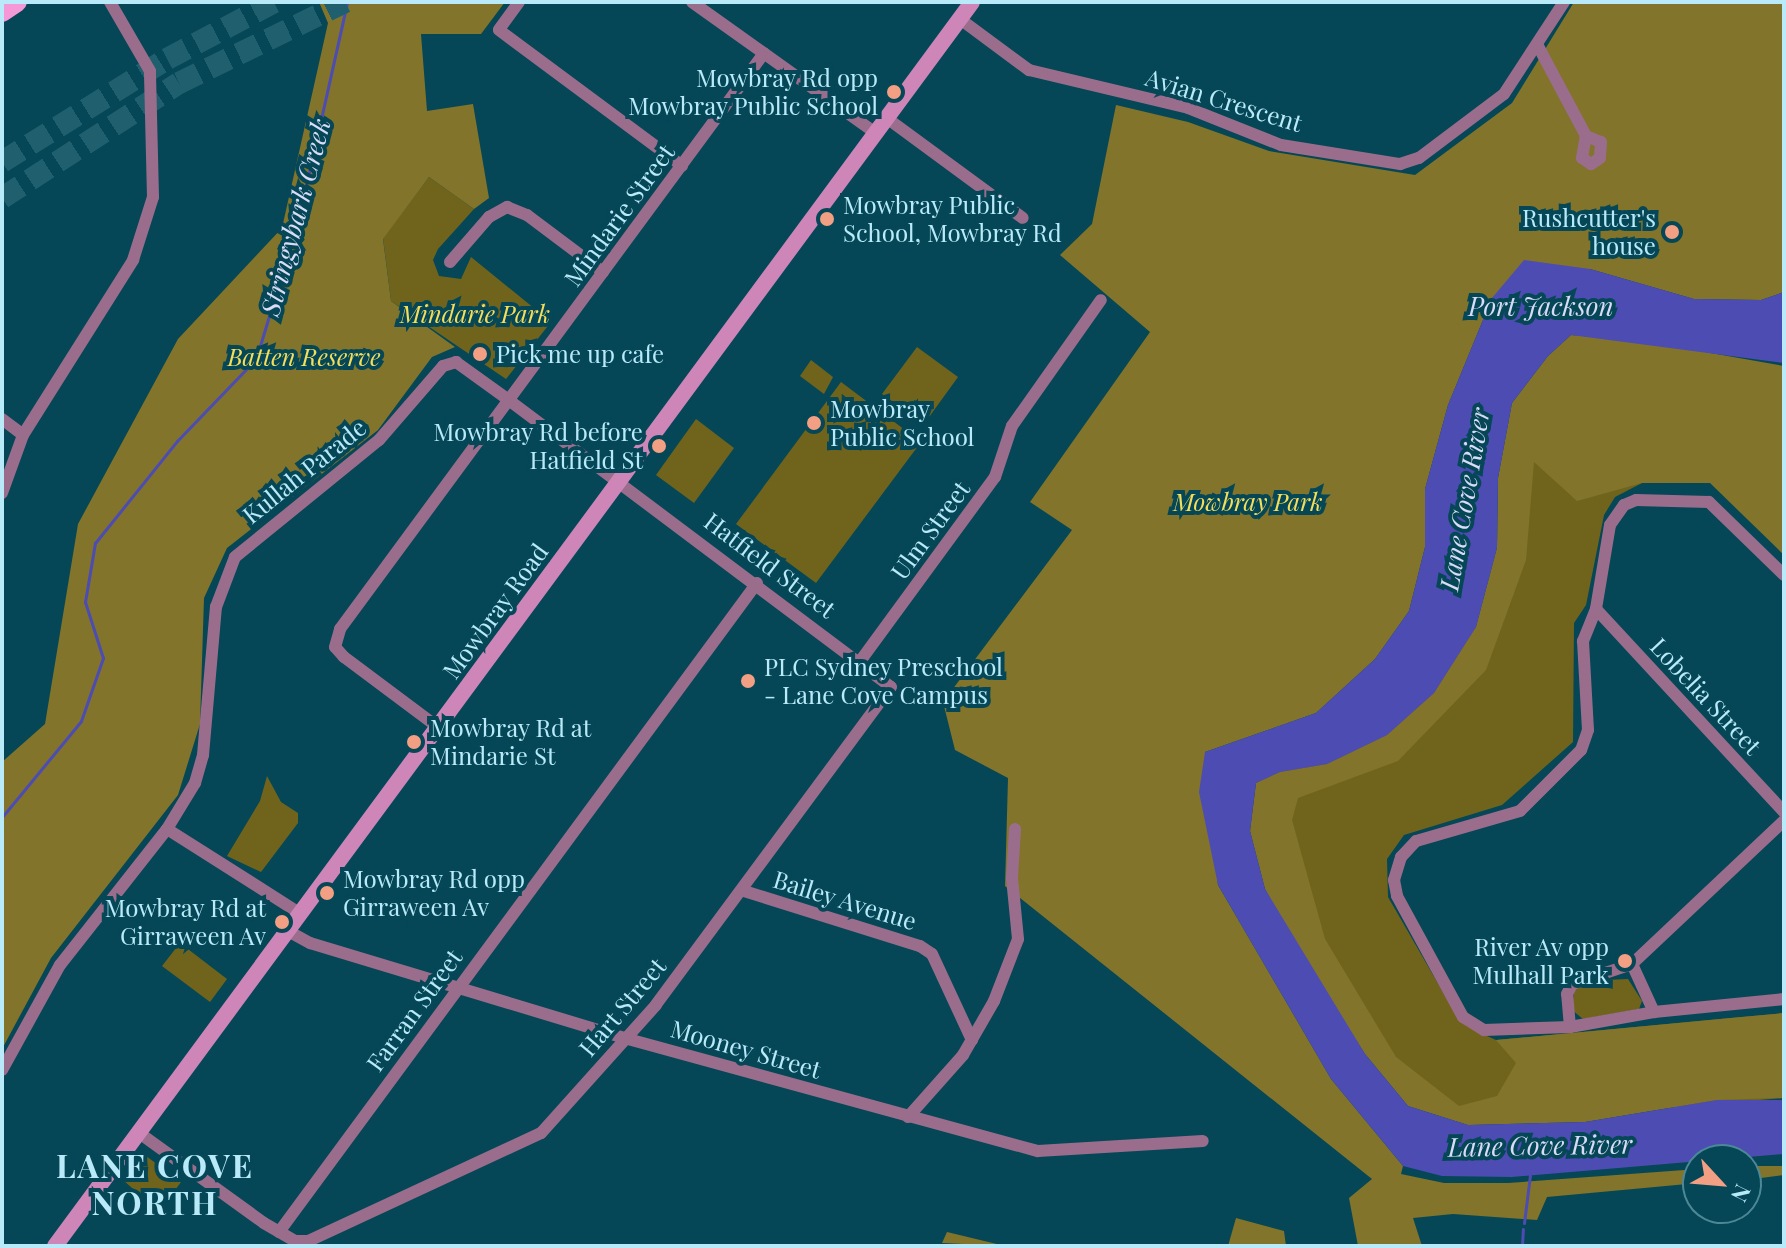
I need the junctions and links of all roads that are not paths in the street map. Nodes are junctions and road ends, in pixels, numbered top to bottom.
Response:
1 (17, 2) edge
2 (110, 2) edge
3 (519, 2) edge
4 (692, 2) edge
5 (972, 2) edge
6 (1564, 2) edge
7 (2, 12) edge
8 (960, 19) junction
9 (1538, 46) junction
10 (764, 53) junction
11 (888, 119) junction
12 (877, 134) junction
13 (1586, 136) dead end
14 (682, 166) junction
15 (1023, 218) dead end
16 (450, 262) dead end
17 (603, 272) junction
18 (1101, 300) dead end
19 (510, 401) junction
20 (2, 419) edge
21 (23, 435) junction
22 (621, 481) junction
23 (2, 493) edge
24 (1784, 575) edge
25 (757, 583) junction
26 (1596, 609) junction
27 (861, 660) junction
28 (891, 687) joint
29 (439, 728) junction
30 (1784, 812) edge
31 (1784, 821) edge
32 (167, 829) junction
33 (1015, 829) dead end
34 (744, 891) junction
35 (301, 914) junction
36 (288, 931) junction
37 (1632, 964) junction
38 (458, 988) junction
39 (1784, 999) edge
40 (1654, 1012) junction
41 (1570, 1027) junction
42 (628, 1039) junction
43 (972, 1040) junction
44 (2, 1070) edge
45 (908, 1117) junction
46 (139, 1133) junction
47 (1203, 1141) dead end
48 (279, 1232) junction
49 (295, 1243) edge
50 (55, 1246) edge

1 - 7 main road
2 - 21 street
3 - 14 street
4 - 10 street
5 - 8 main road, Mowbray Road
6 - 9 street, Avian Crescent
8 - 9 street, Avian Crescent
8 - 11 main road, Mowbray Road
9 - 13 street
10 - 12 street
10 - 14 street, Mindarie Street
11 - 12 main road, Mowbray Road
11 - 15 street
12 - 22 main road, Mowbray Road
14 - 17 street, Mindarie Street
16 - 17 street
17 - 19 street, Mindarie Street
18 - 27 street, Ulm Street
19 - 22 street, Kullah Parade
19 - 29 street, Mindarie Street
19 - 32 street, Kullah Parade
20 - 21 street
21 - 23 street
22 - 25 street, Hatfield Street
22 - 29 main road, Mowbray Road
24 - 26 street
25 - 27 street, Hatfield Street
25 - 38 street, Farran Street
26 - 30 street, Lobelia Street
26 - 41 street
27 - 28 street, Hatfield Street
28 - 34 street, Hart Street
29 - 35 main road, Mowbray Road
31 - 37 street
32 - 35 street
32 - 44 street
33 - 43 street
34 - 42 street, Hart Street
34 - 43 street, Bailey Avenue
35 - 36 main road, Mowbray Road
36 - 38 street, Mooney Street
36 - 46 main road, Mowbray Road
37 - 40 street
37 - 41 street
38 - 42 street, Mooney Street
38 - 48 street, Farran Street
39 - 40 street
40 - 41 street
42 - 45 street, Mooney Street
42 - 49 street, Hart Street
43 - 45 street
45 - 47 street, Mooney Street
46 - 48 street
46 - 50 main road, Mowbray Road
48 - 49 street

